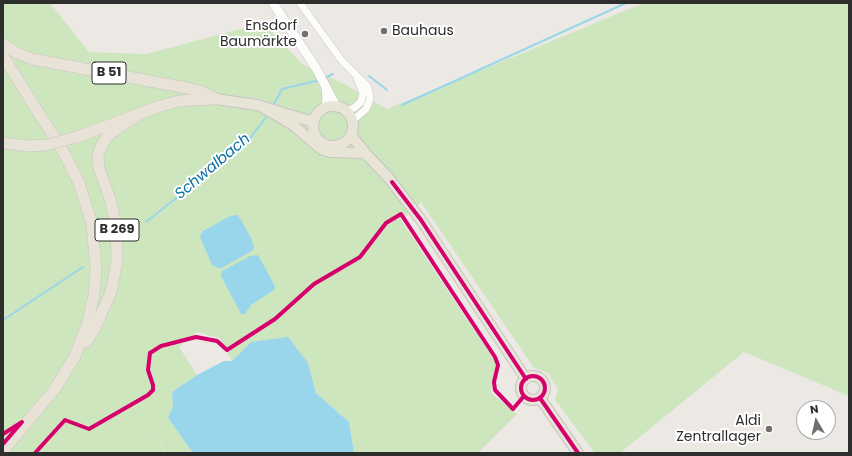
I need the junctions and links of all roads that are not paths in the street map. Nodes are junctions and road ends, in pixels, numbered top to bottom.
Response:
1 (273, 3) edge
2 (300, 3) edge
3 (3, 44) edge
4 (3, 57) edge
5 (356, 76) junction
6 (325, 82) junction
7 (216, 99) junction
8 (336, 106) junction
9 (326, 107) junction
10 (346, 111) junction
11 (278, 114) junction
12 (138, 115) junction
13 (353, 120) junction
14 (313, 122) junction
15 (352, 135) junction
16 (3, 143) edge
17 (344, 144) junction
18 (365, 154) junction
19 (75, 356) junction
20 (526, 379) junction
21 (540, 398) junction
22 (3, 451) edge
23 (578, 453) edge

1 - 6 main road
2 - 5 street
3 - 7 highway, B 51
4 - 19 highway, B 269
5 - 10 street
5 - 13 street
6 - 8 main road
6 - 9 main road
7 - 11 main road, B 51
7 - 12 highway, B 51
8 - 9 main road
8 - 10 main road
9 - 14 main road
10 - 13 main road
11 - 14 main road, B 51
11 - 18 main road, B 51
12 - 16 highway, B 51, bridge
12 - 19 highway, B 269
13 - 15 main road
14 - 17 main road
15 - 17 main road
15 - 18 main road
17 - 18 main road
18 - 20 main road
19 - 22 highway, B 269
20 - 21 main road
20 - 21 main road
21 - 23 main road

